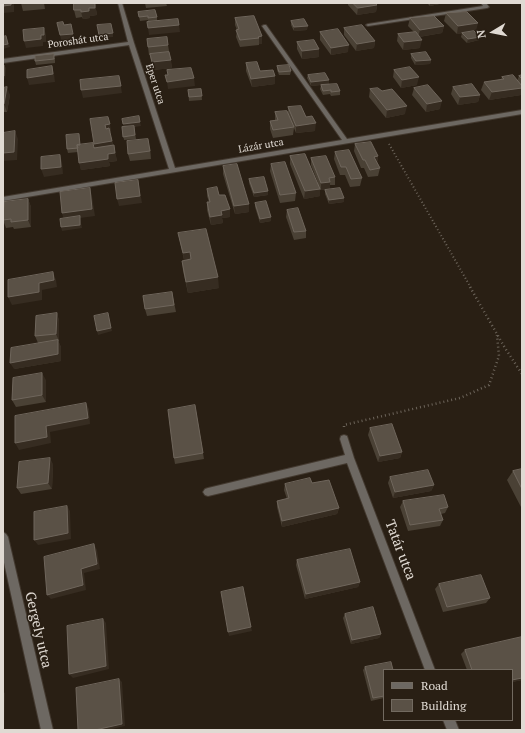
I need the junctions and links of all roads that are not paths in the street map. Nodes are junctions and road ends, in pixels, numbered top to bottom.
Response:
1 (120, 3) edge
2 (483, 3) edge
3 (368, 25) dead end
4 (264, 26) dead end
5 (131, 43) junction
6 (3, 61) edge
7 (522, 112) edge
8 (345, 142) junction
9 (173, 171) junction
10 (3, 199) edge
11 (344, 439) road end
12 (350, 458) junction
13 (208, 492) dead end
14 (3, 537) edge
15 (430, 669) edge
16 (47, 730) edge

1 - 5 street, Eper utca
2 - 3 street
4 - 8 street
5 - 6 street, Poroshát utca
5 - 9 street, Eper utca
7 - 8 street, Lázár utca
8 - 9 street, Lázár utca
9 - 10 street, Lázár utca
11 - 12 street, Tatár utca
12 - 13 street
12 - 15 street, Tatár utca
14 - 16 street, Gergely utca

